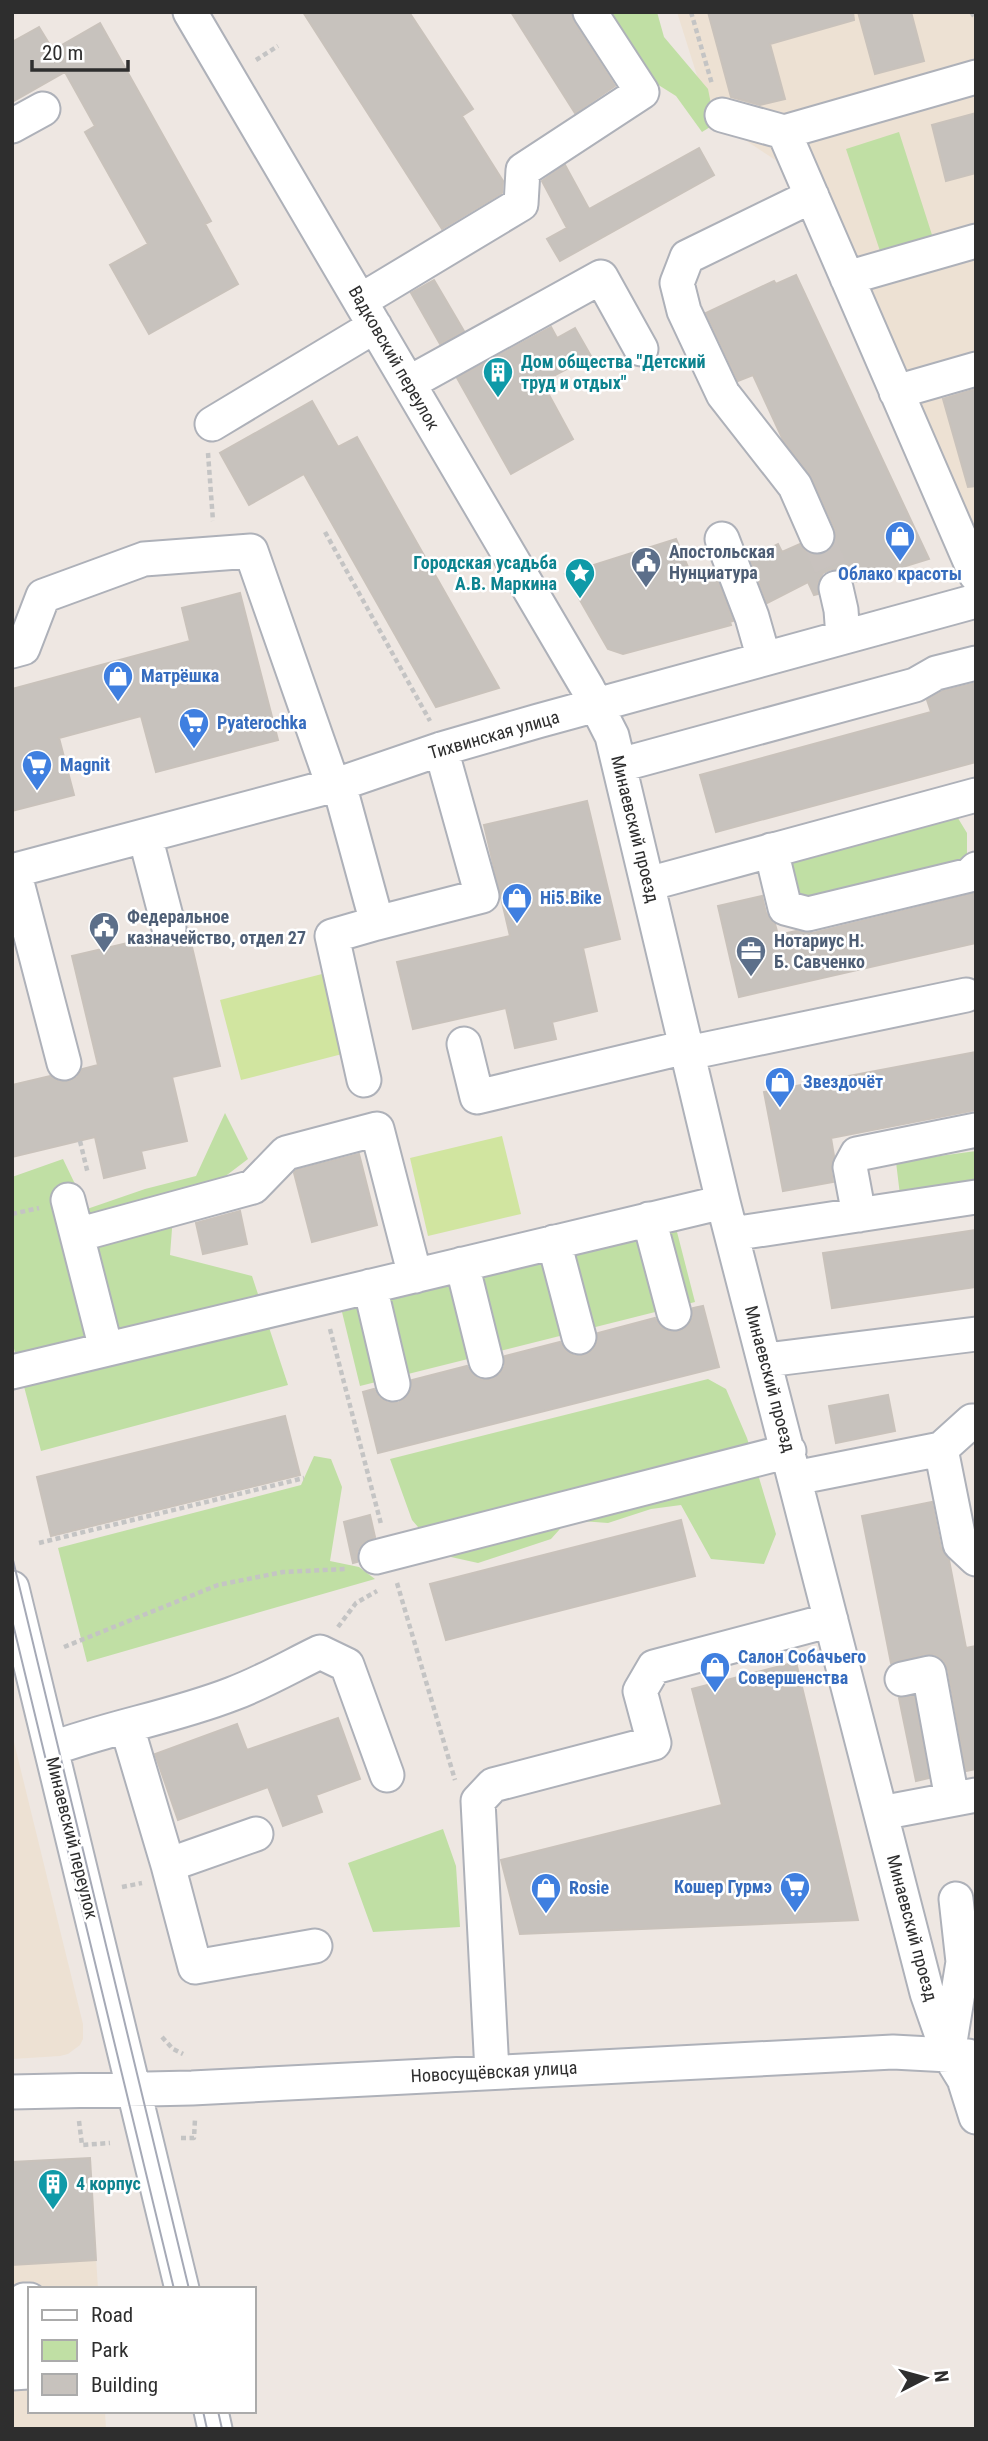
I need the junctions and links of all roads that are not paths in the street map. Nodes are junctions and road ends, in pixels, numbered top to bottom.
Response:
1 (190, 12) edge
2 (590, 12) edge
3 (976, 77) edge
4 (43, 109) dead end
5 (722, 115) road end
6 (12, 126) edge
7 (784, 132) junction
8 (812, 196) junction
9 (976, 241) edge
10 (847, 278) junction
11 (368, 313) junction
12 (641, 349) dead end
13 (976, 369) edge
14 (409, 383) junction
15 (896, 392) junction
16 (212, 424) road end
17 (817, 536) tunnel mouth
18 (722, 540) dead end
19 (976, 575) edge
20 (836, 588) tunnel mouth
21 (976, 601) edge
22 (843, 637) junction
23 (12, 651) edge
24 (764, 659) junction
25 (976, 663) edge
26 (596, 705) junction
27 (436, 735) junction
28 (620, 765) junction
29 (336, 784) junction
30 (974, 804) edge
31 (145, 836) junction
32 (771, 850) junction
33 (976, 869) edge
34 (13, 871) edge
35 (648, 884) junction
36 (377, 923) junction
37 (169, 928) dead end
38 (966, 995) dead end
39 (464, 1044) dead end
40 (687, 1050) junction
41 (64, 1063) dead end
42 (364, 1080) dead end
43 (976, 1130) edge
44 (976, 1197) edge
45 (68, 1200) dead end
46 (723, 1202) junction
47 (859, 1214) junction
48 (649, 1219) junction
49 (732, 1234) junction
50 (77, 1235) junction
51 (554, 1242) junction
52 (462, 1264) junction
53 (415, 1276) junction
54 (369, 1286) junction
55 (674, 1313) dead end
56 (976, 1334) edge
57 (579, 1337) dead end
58 (106, 1349) junction
59 (766, 1360) junction
60 (486, 1361) dead end
61 (12, 1372) edge
62 (393, 1384) dead end
63 (976, 1421) edge
64 (941, 1449) junction
65 (792, 1465) junction
66 (976, 1559) edge
67 (375, 1569) road end
68 (12, 1588) edge
69 (831, 1619) junction
70 (902, 1679) dead end
71 (127, 1727) junction
72 (51, 1749) junction
73 (387, 1775) dead end
74 (964, 1797) edge
75 (881, 1813) junction
76 (257, 1834) dead end
77 (168, 1865) junction
78 (966, 1897) edge
79 (904, 1903) junction
80 (315, 1945) dead end
81 (969, 1962) edge
82 (962, 2055) edge
83 (492, 2072) junction
84 (132, 2088) junction
85 (12, 2092) edge
86 (976, 2117) edge
87 (182, 2287) edge
88 (22, 2300) edge
89 (28, 2362) edge

1 - 11 street, Вадковский переулок
2 - 11 street
3 - 7 street
4 - 6 street
5 - 7 street
7 - 8 street
8 - 10 street
8 - 17 street
9 - 10 street
10 - 15 street
11 - 14 street, Вадковский переулок
11 - 16 street
12 - 14 street
13 - 15 street
14 - 26 street, Вадковский переулок
15 - 19 street
18 - 24 street
20 - 22 street
21 - 22 street, Тихвинская улица
22 - 24 street, Тихвинская улица
23 - 29 street
24 - 26 street, Тихвинская улица
25 - 28 street
26 - 27 street, Тихвинская улица
26 - 28 street, Минаевский проезд
27 - 29 street, Тихвинская улица
27 - 36 street
28 - 35 street, Минаевский проезд
29 - 31 street, Тихвинская улица
29 - 36 street
30 - 32 street
31 - 34 street, Тихвинская улица
31 - 37 street
32 - 33 street
32 - 35 street
34 - 41 street
35 - 40 street, Минаевский проезд
36 - 42 street
38 - 40 street
39 - 40 street
40 - 46 street, Минаевский проезд
43 - 47 street
44 - 47 street
45 - 50 street
46 - 48 street
46 - 49 street, Минаевский проезд
47 - 49 street
48 - 51 street
48 - 55 street
49 - 59 street, Минаевский проезд
50 - 53 street
50 - 58 street
51 - 52 street
51 - 57 street
52 - 53 street
52 - 60 street
53 - 54 street
54 - 58 street
54 - 62 street
56 - 59 street
58 - 61 street
59 - 65 street, Минаевский проезд
63 - 64 street
64 - 65 street
64 - 66 street
65 - 67 street
65 - 69 street, Минаевский проезд
68 - 72 street, Минаевский переулок
69 - 75 street, Минаевский проезд
69 - 83 street
70 - 74 street
71 - 72 street
71 - 73 street
71 - 77 street
72 - 84 street, Минаевский переулок
74 - 75 street
75 - 79 street, Минаевский проезд
76 - 77 street
77 - 80 street
78 - 79 street
78 - 81 street
79 - 82 street, Минаевский проезд
81 - 82 street
82 - 83 street, Новосущёвская улица
82 - 86 street, Минаевский проезд
83 - 84 street, Новосущёвская улица
84 - 85 street, Новосущёвская улица
84 - 87 street, Минаевский переулок
88 - 89 street

